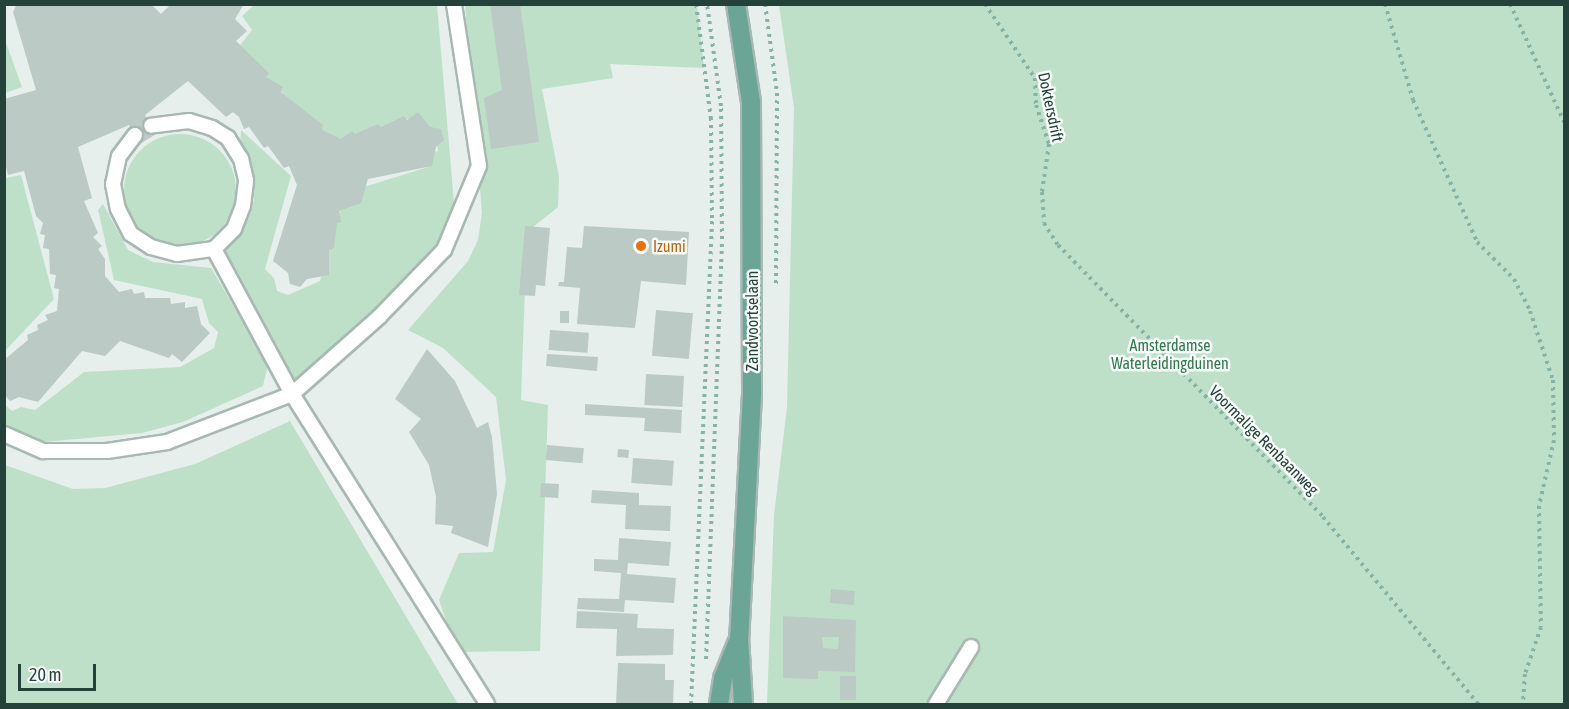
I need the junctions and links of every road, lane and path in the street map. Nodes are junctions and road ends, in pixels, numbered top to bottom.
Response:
1 (453, 4) edge
2 (696, 4) edge
3 (707, 4) edge
4 (736, 4) edge
5 (986, 4) edge
6 (1385, 4) edge
7 (1510, 4) edge
8 (1564, 122) edge
9 (151, 126) dead end
10 (135, 135) dead end
11 (1042, 192) joint
12 (214, 249) junction
13 (292, 394) junction
14 (4, 434) edge
15 (739, 638) junction
16 (971, 647) dead end
17 (705, 667) dead end
18 (487, 705) edge
19 (691, 705) edge
20 (719, 705) edge
21 (743, 705) edge
22 (936, 705) edge
23 (1478, 705) edge
24 (1523, 705) edge

1 - 13 lane
2 - 19 path
3 - 17 path
4 - 15 main road, Zandvoortselaan
5 - 11 path, Doktersdrift
6 - 24 path
7 - 8 path
9 - 12 lane
10 - 12 lane
11 - 23 path, Voormalige Renbaanweg
12 - 13 lane
13 - 14 lane
13 - 18 lane
15 - 20 main road, Zandvoortselaan
15 - 21 main road, Zandvoortselaan
16 - 22 lane

